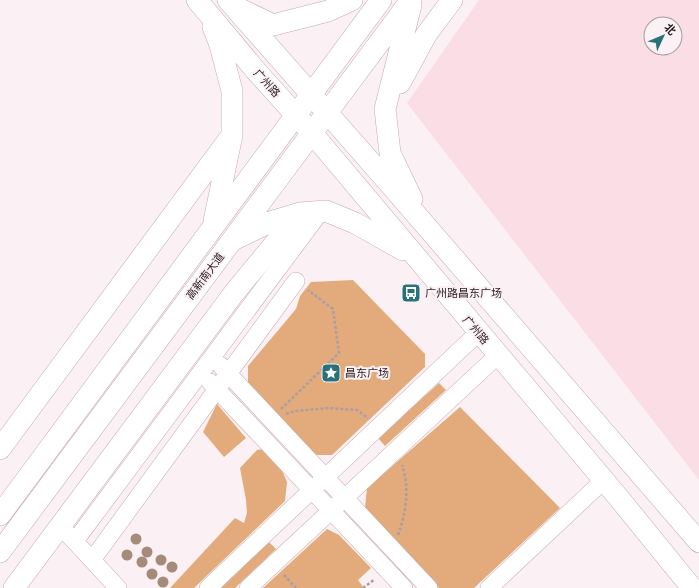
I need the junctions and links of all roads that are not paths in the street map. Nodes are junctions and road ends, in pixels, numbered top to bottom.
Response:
1 (352, 0) edge
2 (381, 0) edge
3 (411, 0) edge
4 (452, 0) edge
5 (231, 3) edge
6 (202, 6) edge
7 (332, 6) edge
8 (311, 94) junction
9 (385, 109) junction
10 (327, 112) junction
11 (295, 114) junction
12 (312, 133) junction
13 (232, 135) junction
14 (321, 211) junction
15 (300, 213) junction
16 (423, 223) junction
17 (212, 228) junction
18 (231, 241) junction
19 (416, 258) junction
20 (296, 281) road end
21 (479, 332) junction
22 (192, 349) junction
23 (498, 355) junction
24 (212, 357) junction
25 (200, 372) junction
26 (228, 374) junction
27 (216, 389) junction
28 (0, 448) edge
29 (325, 477) junction
30 (604, 480) junction
31 (312, 490) junction
32 (344, 498) junction
33 (331, 511) junction
34 (0, 515) edge
35 (69, 532) junction
36 (699, 542) edge
37 (0, 552) edge
38 (92, 560) junction
39 (14, 588) edge
40 (118, 588) edge
41 (208, 588) edge
42 (248, 588) edge
43 (404, 588) edge
44 (429, 588) edge
45 (489, 588) edge
46 (692, 588) edge

1 - 7 main road
2 - 8 main road, 高新南大道
3 - 9 main road
3 - 10 main road, 高新南大道
4 - 9 main road
5 - 7 main road
5 - 8 main road
6 - 11 main road, 广州路
6 - 13 main road
8 - 10 main road
8 - 11 main road, 高新南大道
9 - 16 main road
10 - 12 main road, 高新南大道
10 - 16 main road
11 - 12 main road, 广州路
11 - 17 main road, 高新南大道
12 - 18 main road, 高新南大道
12 - 19 main road, 广州路
13 - 17 main road
13 - 28 main road
14 - 15 main road
14 - 19 main road
14 - 24 street
15 - 18 main road
15 - 22 main road
16 - 36 main road
17 - 34 main road, 高新南大道
18 - 37 main road, 高新南大道
19 - 21 main road, 广州路
20 - 26 street
21 - 23 main road, 广州路
21 - 29 street
22 - 24 street
22 - 25 street
22 - 35 main road
23 - 30 main road, 广州路
23 - 32 street
24 - 25 street
24 - 26 street
25 - 27 street
25 - 35 street
26 - 27 street
26 - 29 street
27 - 31 street
27 - 38 street
29 - 31 street
29 - 32 street
30 - 45 street
30 - 46 main road, 广州路
31 - 33 street
31 - 41 street
32 - 33 street
32 - 44 street
33 - 42 street
33 - 43 street
35 - 38 street
35 - 39 main road
38 - 40 street

